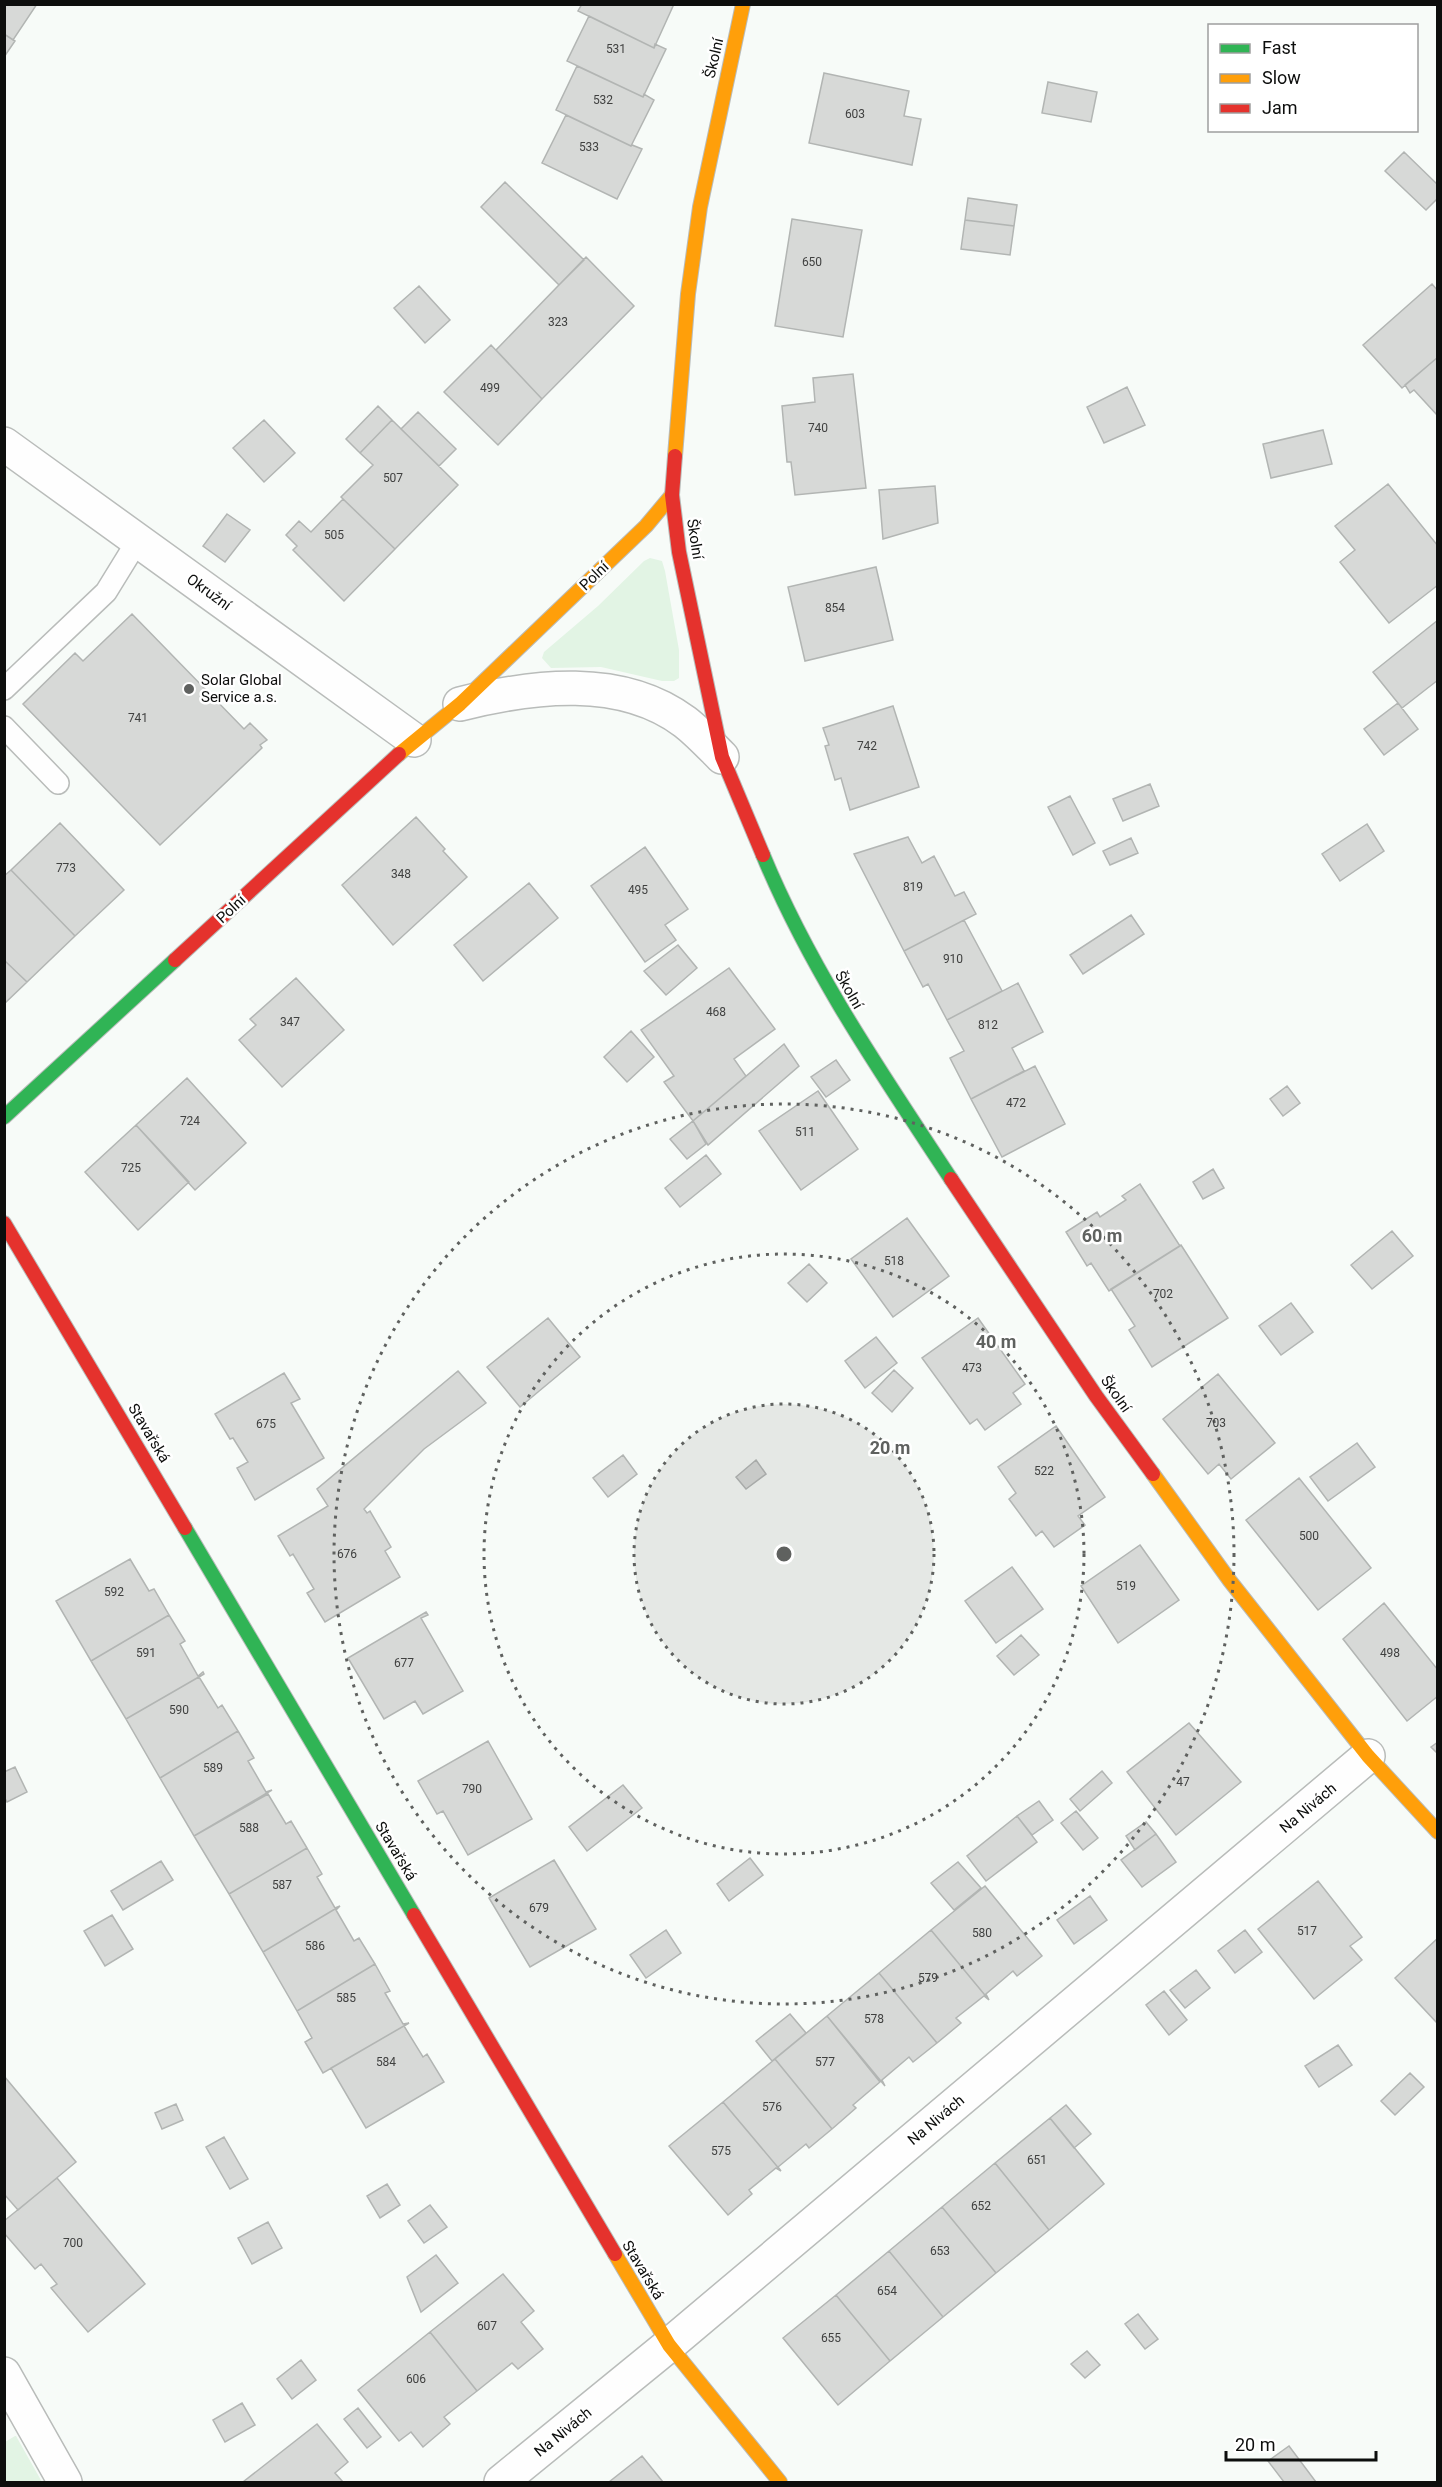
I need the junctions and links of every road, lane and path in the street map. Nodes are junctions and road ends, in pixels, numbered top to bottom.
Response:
1 (743, 4) edge
2 (4, 444) edge
3 (672, 495) junction
4 (138, 540) junction
5 (4, 689) edge
6 (460, 704) junction
7 (4, 727) edge
8 (414, 740) junction
9 (722, 757) junction
10 (58, 783) dead end
11 (4, 1118) edge
12 (4, 1223) edge
13 (1368, 1756) junction
14 (1437, 1832) edge
15 (669, 2345) junction
16 (4, 2374) edge
17 (65, 2482) edge
18 (501, 2482) edge
19 (780, 2482) edge

1 - 3 street, Školní
2 - 4 street, Okružní
3 - 6 street, Polní
3 - 9 street, Školní
4 - 5 lane
4 - 8 street, Okružní
6 - 8 street, Polní
6 - 9 street, Polní
7 - 10 lane
8 - 11 street, Polní
9 - 13 street, Školní
12 - 15 street, Stavařská
13 - 14 street, Školní
13 - 15 street, Na Nivách
15 - 18 street, Na Nivách
15 - 19 street, Stavařská
16 - 17 street

